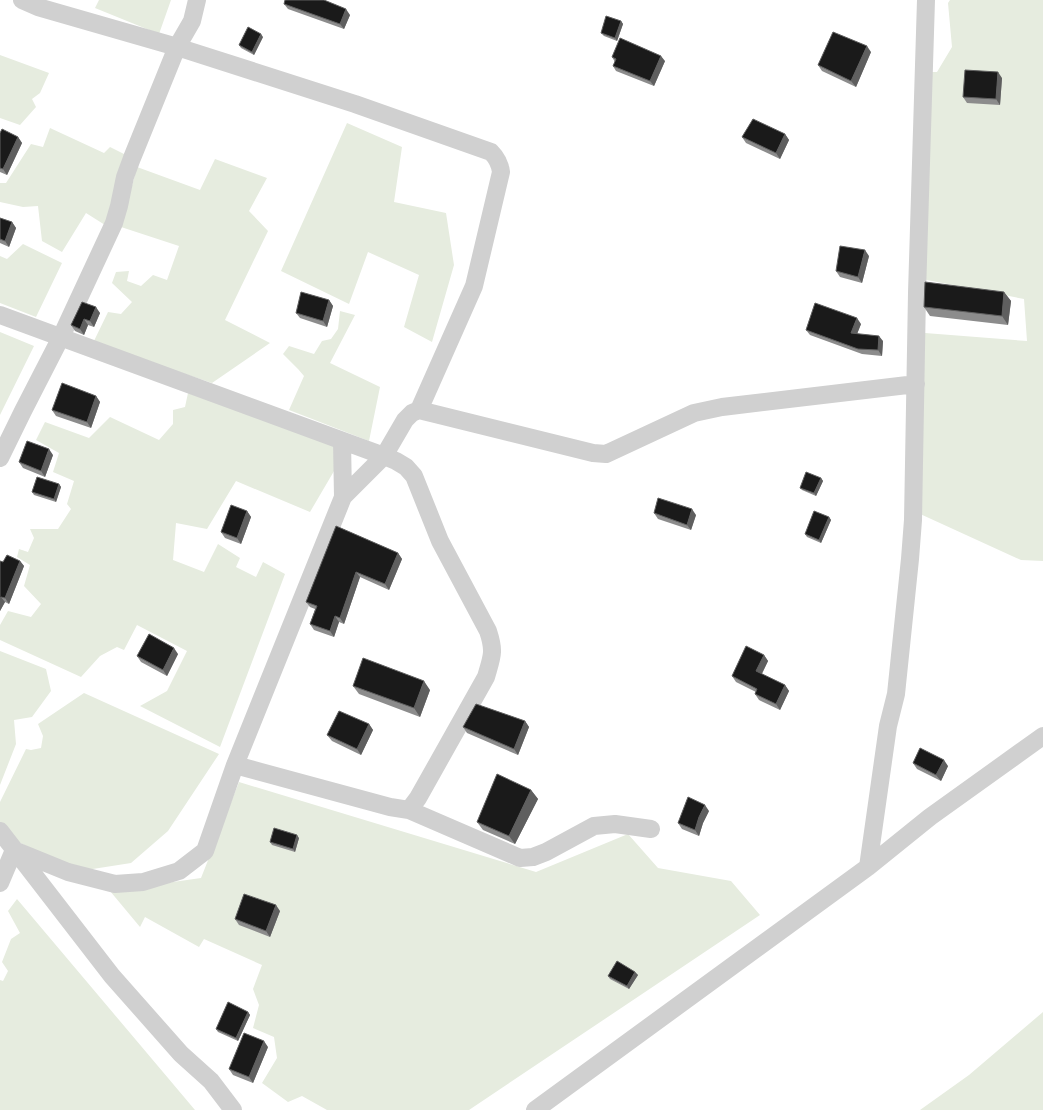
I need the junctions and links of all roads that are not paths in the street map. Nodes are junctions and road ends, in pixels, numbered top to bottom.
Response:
1 (22, 0) edge
2 (197, 0) edge
3 (926, 0) edge
4 (176, 47) junction
5 (0, 315) edge
6 (61, 338) junction
7 (916, 384) junction
8 (419, 410) junction
9 (342, 440) junction
10 (384, 456) junction
11 (0, 458) edge
12 (343, 497) junction
13 (1043, 736) edge
14 (235, 765) junction
15 (409, 810) junction
16 (651, 829) dead end
17 (0, 832) edge
18 (14, 850) junction
19 (868, 867) junction
20 (0, 883) edge
21 (233, 1110) edge
22 (535, 1110) edge

1 - 4 street
2 - 4 street
3 - 7 street
4 - 6 street
4 - 8 street
5 - 6 street
6 - 9 street
6 - 11 street
7 - 8 street
7 - 19 street
8 - 10 street
9 - 10 street
9 - 12 street
10 - 12 street
10 - 15 street
12 - 14 street
13 - 19 street
14 - 15 street
14 - 18 street
15 - 16 street
17 - 18 street
18 - 20 street
18 - 21 street
19 - 22 street

